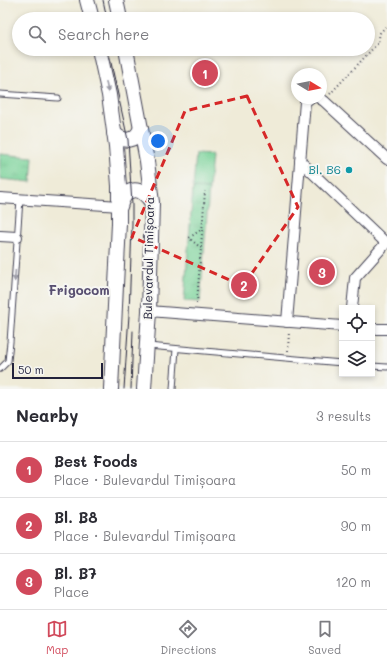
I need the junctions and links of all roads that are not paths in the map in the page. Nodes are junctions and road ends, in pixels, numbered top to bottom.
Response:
1 (87, 0) edge
2 (116, 0) edge
3 (90, 12) edge
4 (119, 12) edge
5 (101, 56) edge
6 (127, 56) edge
7 (0, 94) edge
8 (58, 98) dead end
9 (305, 104) edge
10 (325, 104) edge
11 (141, 128) junction
12 (114, 133) junction
13 (387, 159) edge
14 (300, 161) junction
15 (0, 198) edge
16 (20, 199) junction
17 (152, 203) junction
18 (120, 206) junction
19 (0, 236) edge
20 (17, 237) junction
21 (387, 243) edge
22 (352, 305) edge
23 (149, 311) junction
24 (288, 322) junction
25 (339, 326) edge
26 (375, 329) edge
27 (387, 329) edge
28 (147, 346) junction
29 (176, 349) junction
30 (339, 363) edge
31 (375, 366) edge
32 (387, 367) edge
33 (0, 369) edge
34 (111, 389) edge
35 (144, 389) edge
36 (173, 389) edge

1 - 3 main road
2 - 4 main road
5 -> 12 main road
6 - 11 main road, Bulevardul Timișoara
7 - 8 lane
9 - 14 street
10 - 13 street
11 - 12 main road
11 - 17 main road, Bulevardul Timișoara
12 - 18 main road
14 - 21 street
14 - 24 street
15 - 16 street
16 - 18 street
16 - 20 lane
17 - 18 main road
17 - 23 main road, Bulevardul Timișoara
18 - 34 main road
19 - 20 street
20 -> 33 lane
21 - 22 street
23 - 24 street
23 - 28 main road, Bulevardul Timișoara
24 - 25 street
26 - 27 street
28 - 29 lane
28 - 35 main road, Bulevardul Timișoara
29 - 30 lane
29 - 36 lane
31 - 32 lane

